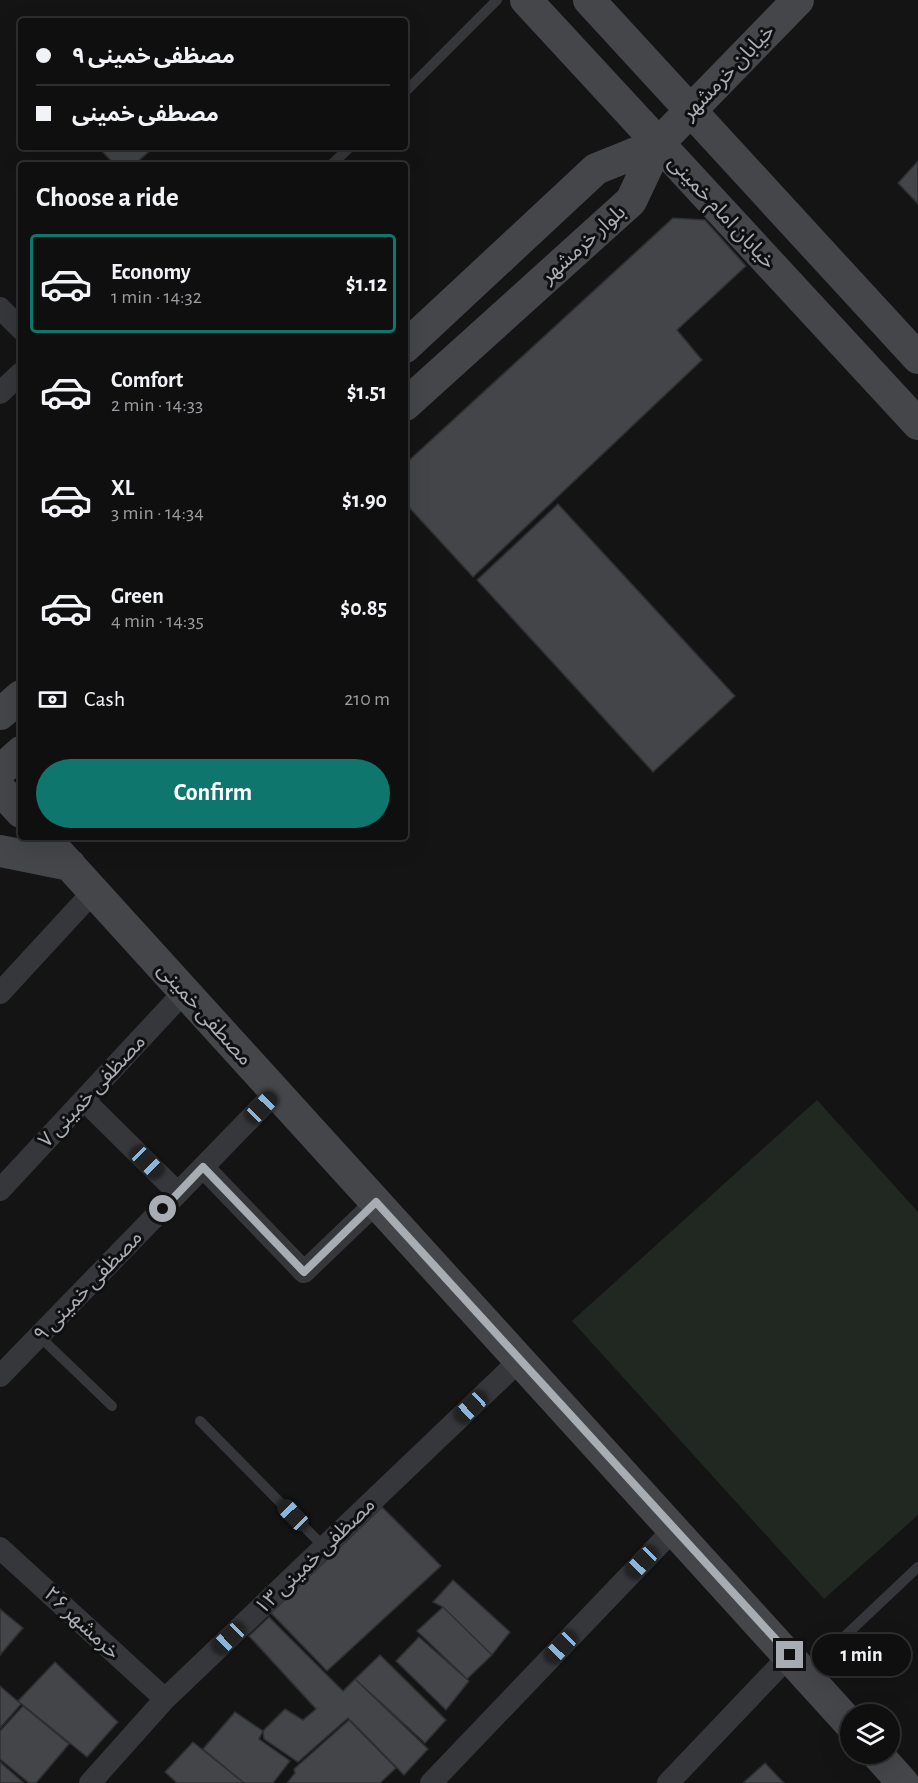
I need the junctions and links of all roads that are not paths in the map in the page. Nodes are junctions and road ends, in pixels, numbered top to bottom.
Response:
1 (497, 0) edge
2 (526, 0) edge
3 (590, 0) edge
4 (798, 0) edge
5 (408, 89) edge
6 (690, 110) junction
7 (658, 144) junction
8 (347, 150) edge
9 (335, 162) edge
10 (0, 308) edge
11 (18, 326) edge
12 (408, 344) edge
13 (918, 358) edge
14 (18, 376) edge
15 (0, 393) edge
16 (408, 402) edge
17 (918, 424) edge
18 (18, 699) edge
19 (0, 714) edge
20 (18, 755) edge
21 (0, 771) edge
22 (0, 789) edge
23 (18, 809) edge
24 (47, 840) edge
25 (0, 851) edge
26 (70, 865) junction
27 (94, 891) junction
28 (185, 991) junction
29 (0, 993) edge
30 (276, 1092) junction
31 (84, 1100) junction
32 (203, 1167) junction
33 (0, 1191) edge
34 (178, 1193) junction
35 (376, 1202) junction
36 (39, 1336) junction
37 (520, 1360) junction
38 (0, 1376) edge
39 (112, 1406) dead end
40 (200, 1421) dead end
41 (675, 1528) junction
42 (324, 1547) junction
43 (0, 1548) edge
44 (918, 1567) edge
45 (798, 1664) junction
46 (165, 1699) junction
47 (840, 1712) edge
48 (886, 1764) edge
49 (90, 1783) edge
50 (431, 1783) edge
51 (668, 1783) edge
52 (903, 1783) edge

1 - 5 lane
2 - 7 main road, خیابان امام خمینی
3 - 6 main road, خیابان امام خمینی
4 - 6 main road, خیابان خرمشهر
6 - 7 main road, خیابان خرمشهر
6 - 13 main road, خیابان امام خمینی
7 - 12 main road
7 - 16 main road, بلوار خرمشهر
7 - 17 main road, خیابان امام خمینی
8 - 9 lane
10 - 11 street
14 - 15 street
18 - 19 main road
20 - 21 main road
22 - 23 main road
24 - 26 main road, مصطفی خمینی
25 - 26 main road
26 - 27 main road, مصطفی خمینی
27 - 28 main road, مصطفی خمینی
27 - 29 street
28 - 30 main road, مصطفی خمینی
28 - 31 street, مصظفی خمینی ۷
30 - 32 street, مصظفی خمینی ۹
30 - 35 main road, مصطفی خمینی
31 - 33 street, مصظفی خمینی ۷
31 - 34 street
32 - 34 street, مصظفی خمینی ۹
32 - 35 street
34 - 36 street, مصظفی خمینی ۹
35 - 37 main road, مصطفی خمینی
36 - 38 street, مصظفی خمینی ۹
36 - 39 lane
37 - 41 main road, مصطفی خمینی
37 - 42 street, مصظفی خمینی ۱۳
40 - 42 lane
41 - 45 main road, مصطفی خمینی
41 - 50 street
42 - 46 street, مصظفی خمینی ۱۳
43 - 46 street, خرمشهر ۲۶
44 - 45 lane
45 - 47 main road, مصطفی خمینی
45 - 51 street
46 - 49 street, مصظفی خمینی ۱۳
48 - 52 main road

